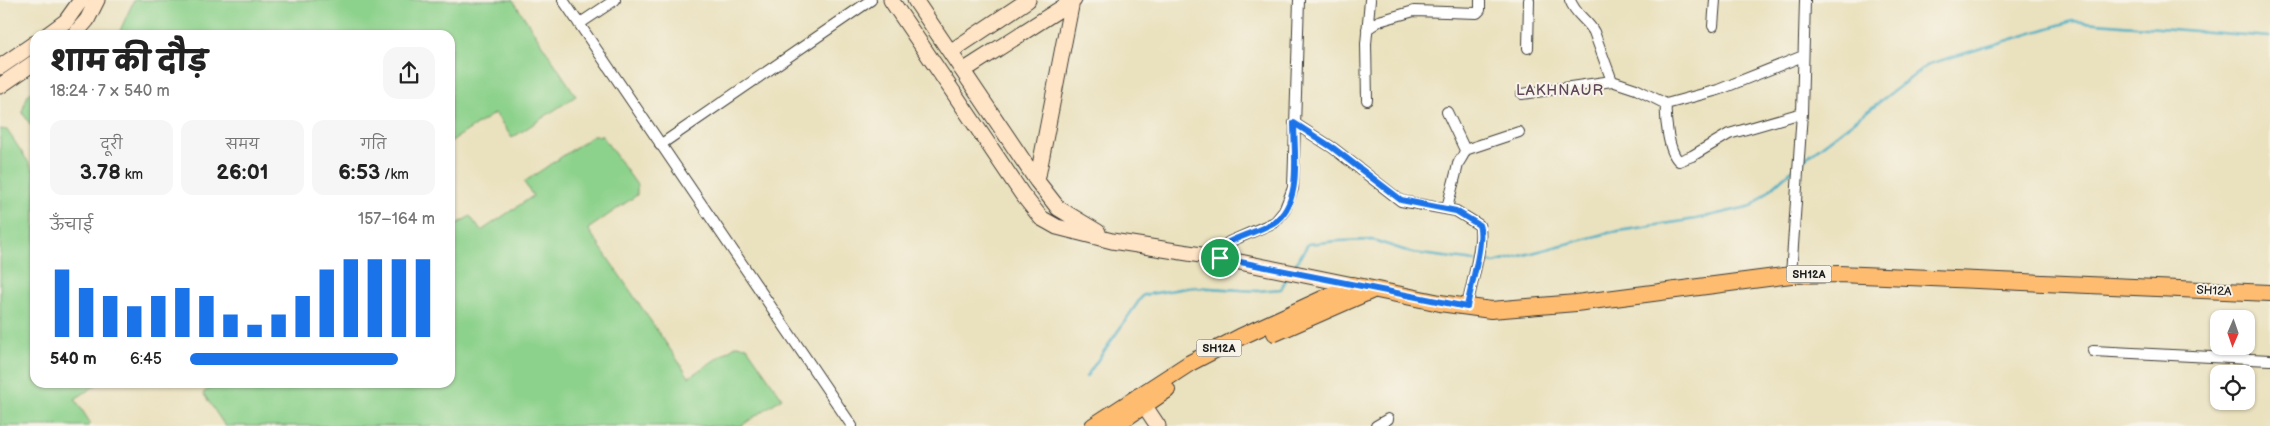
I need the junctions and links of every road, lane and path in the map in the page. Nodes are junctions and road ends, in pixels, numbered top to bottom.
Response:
1 (81, 0) edge
2 (97, 0) edge
3 (563, 0) edge
4 (615, 0) edge
5 (871, 0) edge
6 (891, 0) edge
7 (915, 0) edge
8 (1028, 0) edge
9 (1299, 0) edge
10 (1370, 0) edge
11 (1480, 0) edge
12 (1529, 0) edge
13 (1570, 0) edge
14 (1715, 0) edge
15 (1805, 0) edge
16 (1073, 1) edge
17 (579, 24) junction
18 (1713, 26) dead end
19 (1367, 29) junction
20 (54, 30) edge
21 (78, 30) edge
22 (30, 46) edge
23 (1528, 48) dead end
24 (950, 52) junction
25 (1803, 56) junction
26 (30, 65) edge
27 (0, 67) edge
28 (962, 71) junction
29 (1612, 81) junction
30 (0, 86) edge
31 (1522, 94) dead end
32 (1367, 100) dead end
33 (1666, 104) junction
34 (1447, 112) dead end
35 (1802, 113) junction
36 (1294, 123) junction
37 (1519, 132) dead end
38 (660, 145) junction
39 (1465, 150) junction
40 (1037, 181) junction
41 (1447, 209) junction
42 (1112, 241) junction
43 (1220, 258) junction
44 (1791, 275) junction
45 (1353, 285) junction
46 (1373, 290) junction
47 (2270, 292) edge
48 (1467, 307) junction
49 (2093, 352) dead end
50 (2270, 360) edge
51 (1141, 401) junction
52 (1388, 419) dead end
53 (852, 426) edge
54 (1093, 426) edge
55 (1114, 426) edge
56 (1158, 426) edge
57 (1376, 426) edge

1 - 20 main road
2 - 21 main road
3 - 17 street
4 - 17 street
5 - 38 street
6 - 42 main road
7 - 24 main road
8 - 24 main road
9 - 36 street
10 - 19 street
11 - 19 street
12 - 23 street
13 - 29 street
14 - 18 street
15 - 25 street
16 - 28 main road
16 - 40 main road
17 - 38 street
19 - 32 street
22 - 27 main road
24 - 28 main road
25 - 33 street
25 - 35 street
26 - 30 main road
28 - 40 main road
29 - 31 street
29 - 33 street
33 - 35 street
34 - 39 street
35 - 44 street
36 - 41 street
36 - 43 street
37 - 39 street
38 - 53 street
39 - 41 street
40 - 42 main road
41 - 48 street
42 - 43 main road
43 - 45 main road
44 - 47 main road, SH12A / SH12A
44 - 48 main road, SH12A / SH12A
45 - 46 main road, SH12A / SH12A
45 - 51 main road, SH12A
46 - 48 main road, SH12A / SH12A
46 - 51 main road, SH12A
49 - 50 street
51 - 54 main road, SH12A
51 - 55 main road, SH12A
51 - 56 main road
52 - 57 street

